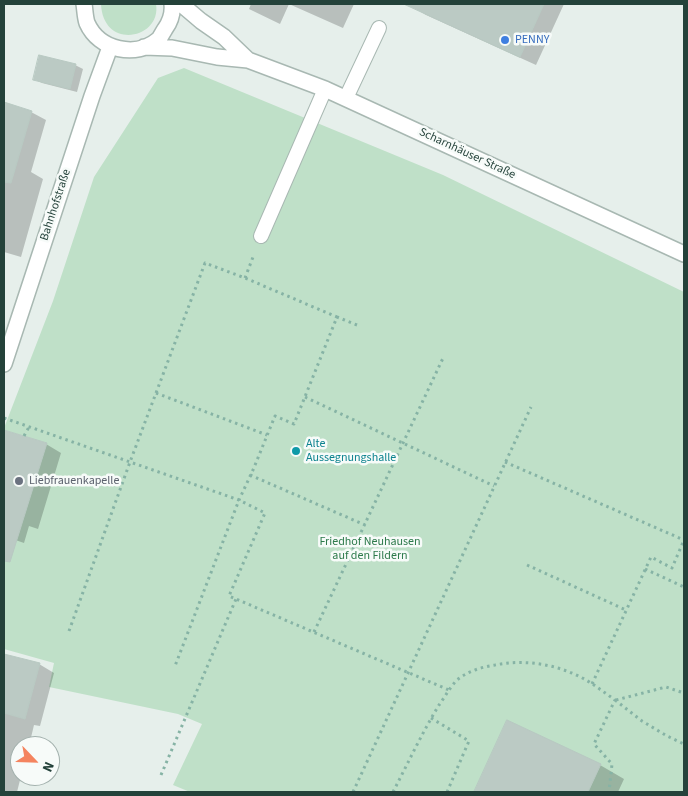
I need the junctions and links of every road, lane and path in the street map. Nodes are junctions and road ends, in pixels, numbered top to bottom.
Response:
1 (172, 4) edge
2 (181, 4) edge
3 (82, 6) edge
4 (379, 28) dead end
5 (110, 47) junction
6 (144, 48) junction
7 (248, 60) junction
8 (325, 89) junction
9 (346, 98) junction
10 (260, 236) dead end
11 (684, 254) edge
12 (337, 317) junction
13 (357, 325) dead end
14 (444, 356) dead end
15 (4, 364) edge
16 (156, 393) junction
17 (305, 397) junction
18 (531, 407) dead end
19 (4, 418) edge
20 (29, 426) junction
21 (267, 435) junction
22 (24, 436) dead end
23 (404, 444) junction
24 (130, 462) junction
25 (505, 462) junction
26 (250, 475) junction
27 (494, 486) junction
28 (239, 500) junction
29 (365, 525) junction
30 (684, 540) edge
31 (527, 565) dead end
32 (645, 569) junction
33 (684, 587) edge
34 (236, 599) junction
35 (626, 610) junction
36 (69, 631) dead end
37 (314, 632) junction
38 (175, 666) dead end
39 (407, 672) junction
40 (592, 684) junction
41 (449, 690) junction
42 (684, 693) edge
43 (615, 700) junction
44 (431, 718) junction
45 (684, 744) edge
46 (161, 775) dead end
47 (353, 792) edge
48 (393, 792) edge
49 (447, 792) edge
50 (609, 792) edge

1 - 6 street
2 - 7 street, Scharnhäuser Straße
3 - 5 street
4 - 9 lane
5 - 6 street
5 - 15 street, Bahnhofstraße
6 - 7 street, Scharnhäuser Straße
7 - 8 street, Scharnhäuser Straße
8 - 9 street, Scharnhäuser Straße
8 - 10 lane
9 - 11 street, Scharnhäuser Straße
12 - 13 path
12 - 16 path
12 - 17 path
14 - 23 path
16 - 21 path
16 - 24 path
17 - 21 path
17 - 23 path
18 - 25 path
19 - 20 path
20 - 22 path
20 - 24 path
21 - 26 path
23 - 27 path
23 - 29 path
24 - 28 path
24 - 36 path
25 - 27 path
25 - 30 path
26 - 28 path
26 - 29 path
27 - 39 path
28 - 34 path
28 - 38 path
29 - 37 path
30 - 32 path
31 - 35 path
32 - 33 path
32 - 35 path
34 - 37 path
34 - 46 path
35 - 40 path
37 - 39 path
39 - 41 path
39 - 47 path
40 - 41 path
40 - 43 path
41 - 44 path
42 - 43 path
43 - 45 path
43 - 50 path
44 - 48 path
44 - 49 path

